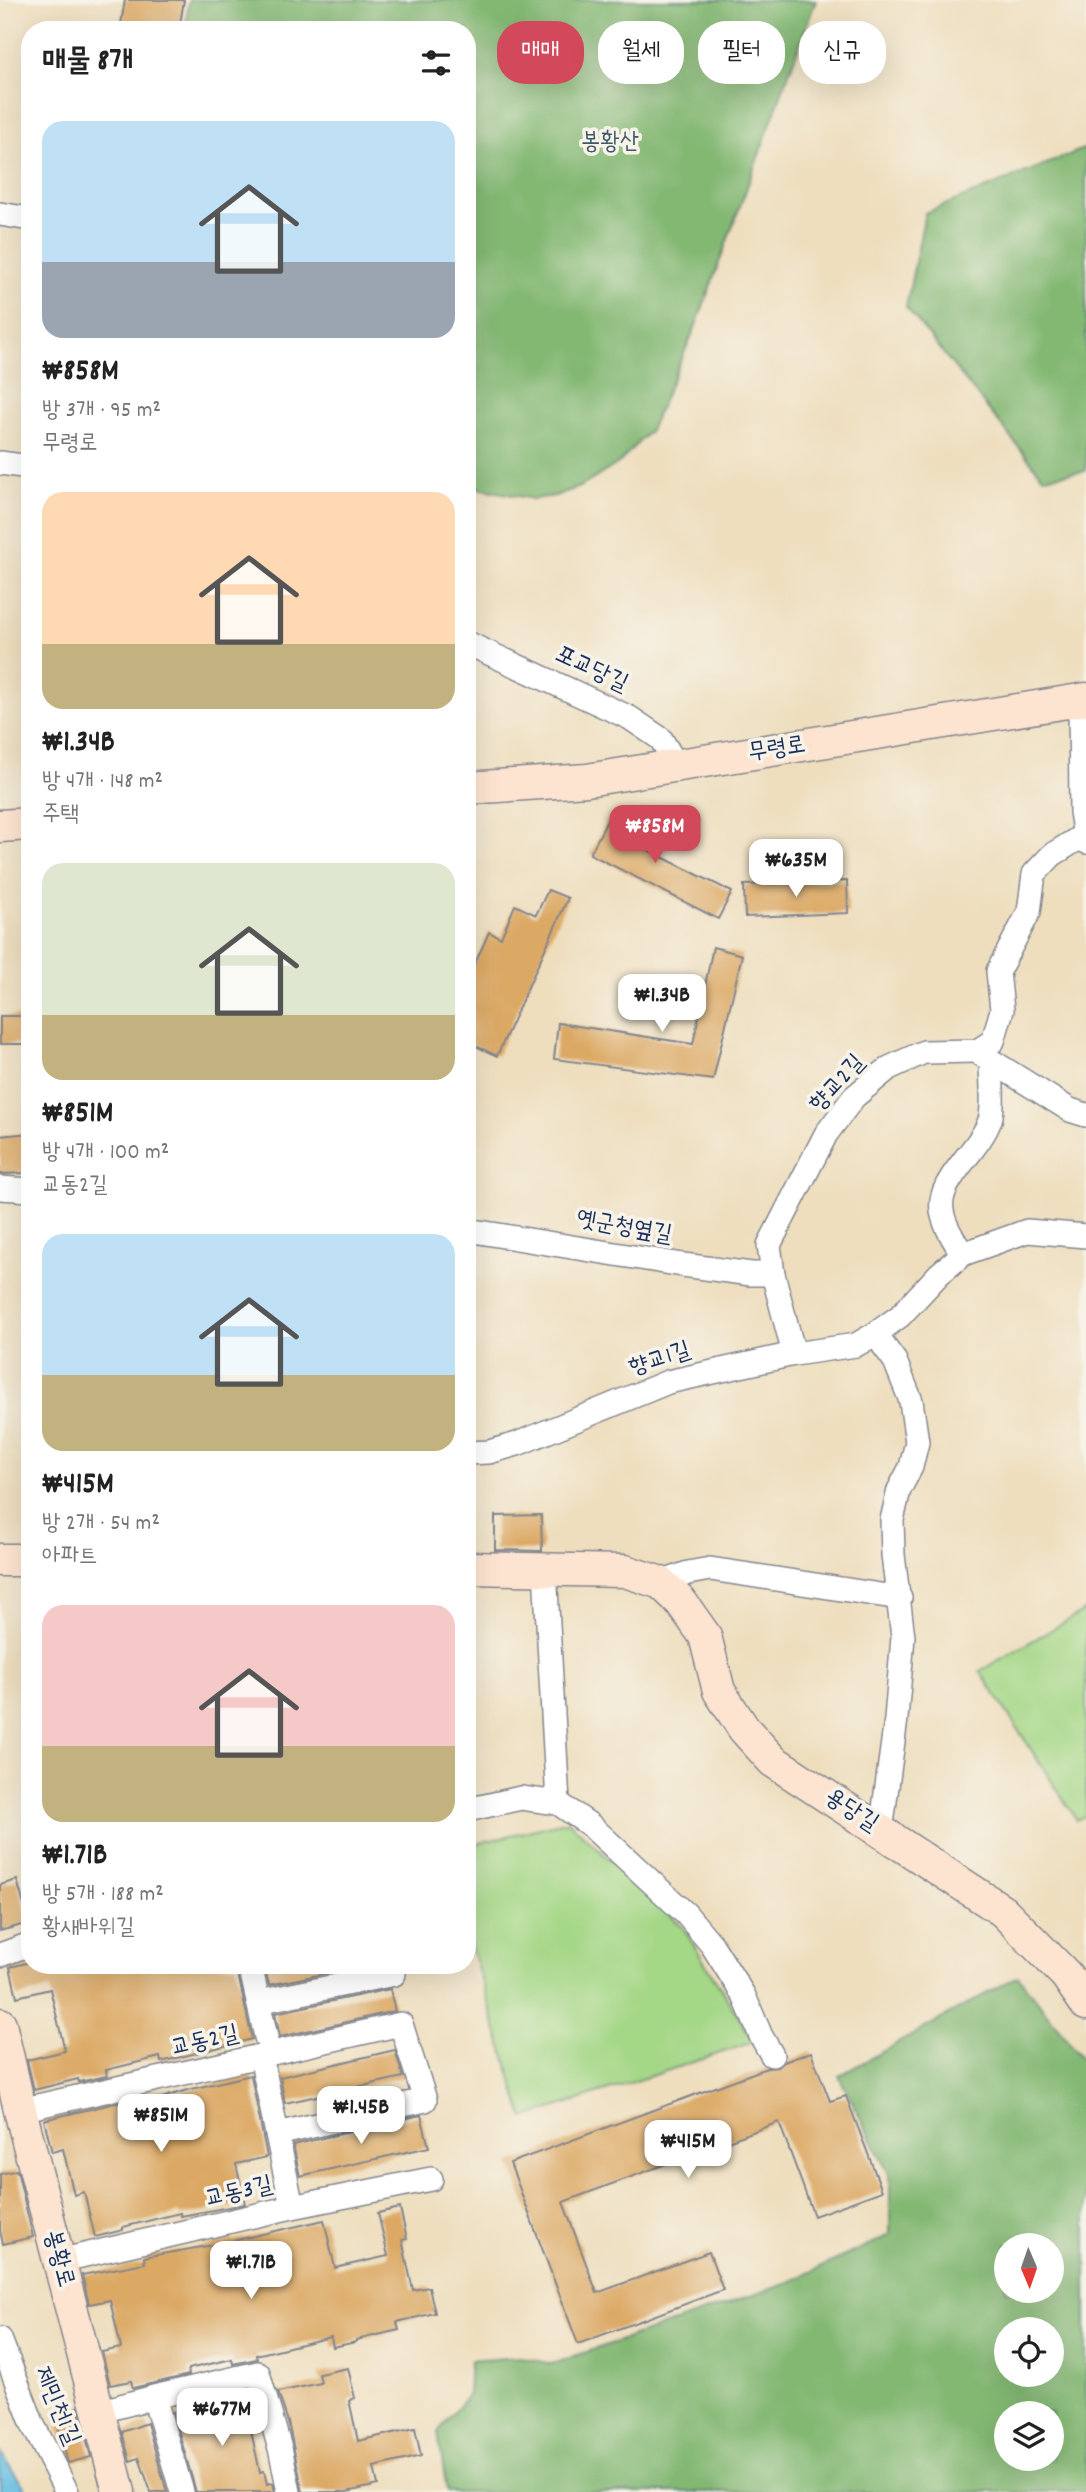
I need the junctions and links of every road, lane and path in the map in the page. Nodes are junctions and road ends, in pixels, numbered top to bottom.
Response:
1 (0, 214) edge
2 (21, 218) edge
3 (0, 463) edge
4 (21, 466) edge
5 (476, 647) edge
6 (1083, 700) edge
7 (677, 766) junction
8 (476, 787) edge
9 (21, 825) edge
10 (0, 826) edge
11 (1085, 838) edge
12 (984, 1056) junction
13 (1086, 1115) edge
14 (0, 1188) edge
15 (21, 1189) edge
16 (476, 1231) edge
17 (1086, 1236) edge
18 (963, 1254) junction
19 (773, 1274) junction
20 (875, 1334) junction
21 (794, 1354) junction
22 (476, 1453) edge
23 (0, 1560) edge
24 (21, 1560) edge
25 (476, 1568) edge
26 (545, 1570) junction
27 (662, 1583) junction
28 (900, 1598) junction
29 (558, 1803) junction
30 (476, 1808) edge
31 (881, 1830) junction
32 (21, 1947) edge
33 (0, 1955) edge
34 (252, 1974) edge
35 (394, 1974) dead end
36 (258, 2001) junction
37 (1086, 2004) edge
38 (0, 2024) edge
39 (264, 2046) junction
40 (772, 2055) dead end
41 (20, 2110) junction
42 (277, 2134) junction
43 (431, 2179) dead end
44 (292, 2207) junction
45 (59, 2261) junction
46 (0, 2339) edge
47 (154, 2397) junction
48 (98, 2412) junction
49 (67, 2492) edge
50 (120, 2492) edge
51 (182, 2492) edge
52 (289, 2492) edge

1 - 2 street
3 - 4 street
5 - 7 street, 포교당길
6 - 7 main road, 무령로
6 - 11 street
7 - 8 main road, 무령로
9 - 10 main road
11 - 12 street
12 - 13 street
12 - 18 street
12 - 19 street, 향교2길
14 - 15 street
16 - 19 street, 옛군청옆길
17 - 18 street, 향교1길
18 - 20 street, 향교1길
19 - 21 street, 향교2길
20 - 21 street, 향교1길
20 - 28 street
21 - 22 street, 향교1길
23 - 24 main road
25 - 26 main road, 용당길
26 - 27 main road, 용당길
26 - 29 street
27 - 28 street
27 - 31 main road, 용당길
28 - 31 street
29 - 30 street
29 - 40 street
31 - 37 main road, 용당길
32 - 33 street
34 - 36 street
35 - 36 street
36 - 39 street
38 - 41 main road, 봉황로
39 - 41 street, 교동2길
39 - 42 street
39 - 42 street, 교동2길
41 - 45 main road, 봉황로
42 - 44 street
43 - 44 street, 교동3길
44 - 45 street, 교동3길
45 - 48 main road, 봉황로
46 - 49 street, 제민천1길
47 - 48 street
47 - 51 street
47 - 52 street
48 - 50 main road, 봉황로

